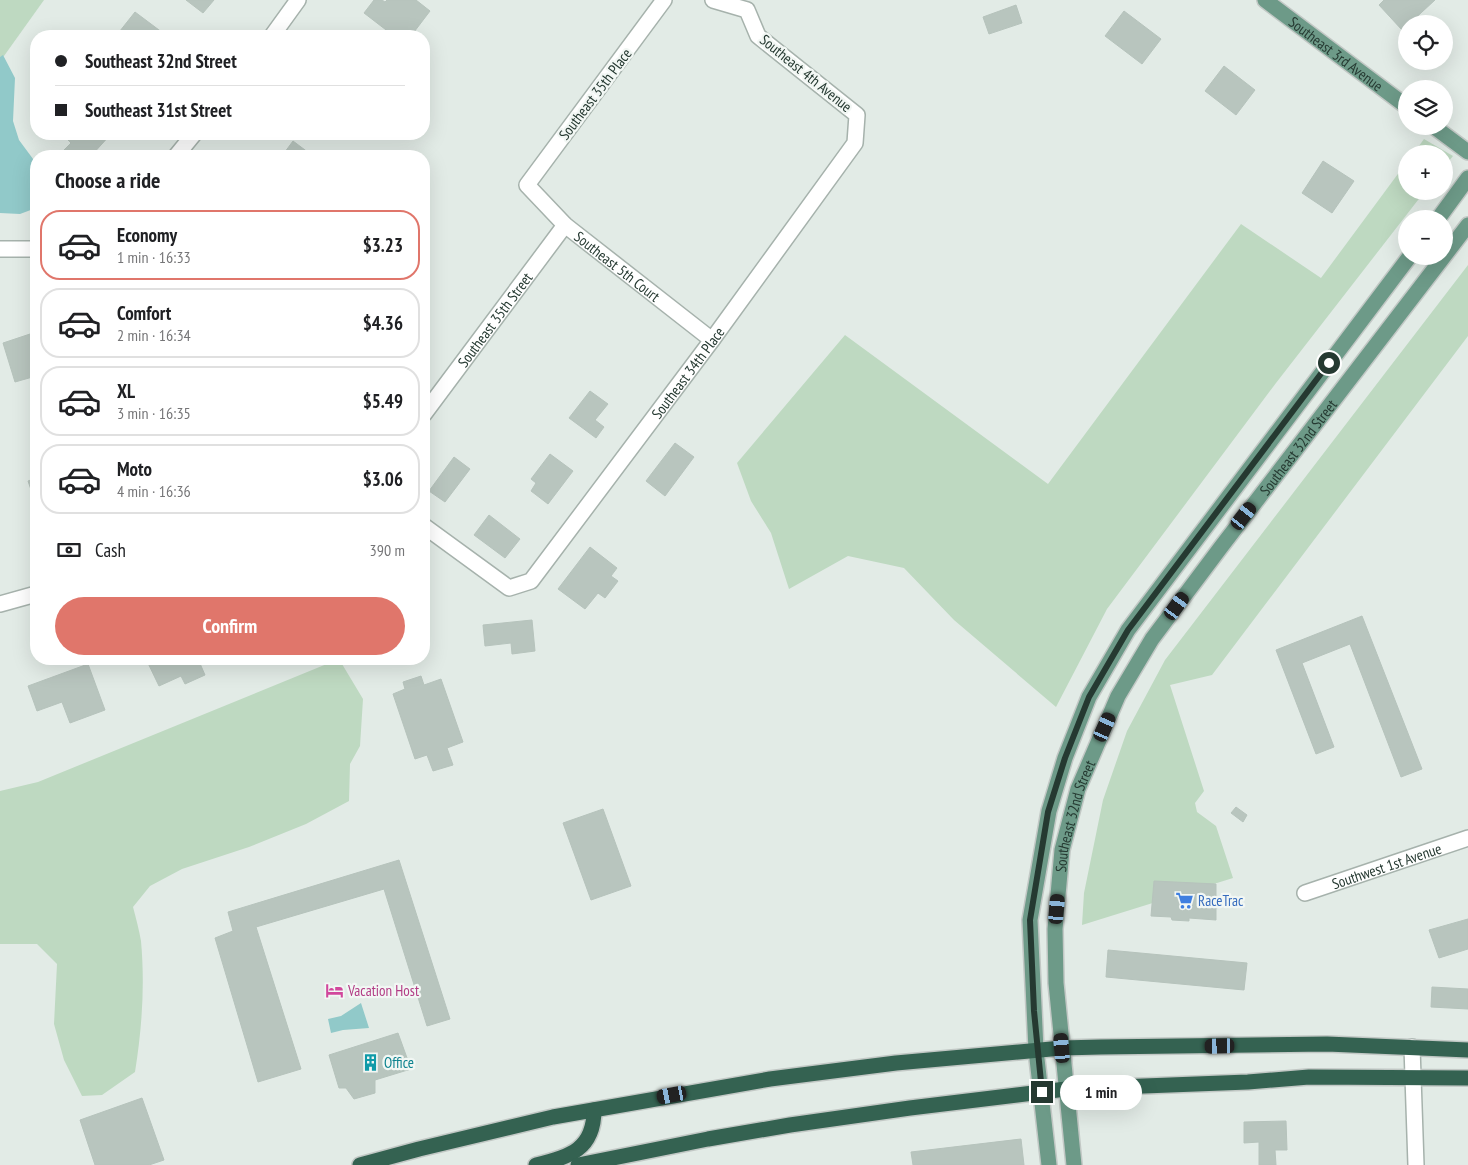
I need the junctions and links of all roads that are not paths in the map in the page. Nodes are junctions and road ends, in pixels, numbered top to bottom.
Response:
1 (298, 0) edge
2 (664, 0) edge
3 (713, 0) edge
4 (1265, 0) edge
5 (751, 5) edge
6 (276, 30) edge
7 (1398, 100) edge
8 (1445, 135) edge
9 (189, 140) edge
10 (854, 143) joint
11 (181, 150) edge
12 (1468, 152) edge
13 (1468, 178) edge
14 (529, 187) joint
15 (1445, 210) edge
16 (565, 225) junction
17 (1468, 225) edge
18 (0, 249) edge
19 (30, 249) edge
20 (1403, 265) edge
21 (712, 340) junction
22 (430, 406) edge
23 (430, 530) edge
24 (30, 596) edge
25 (0, 604) edge
26 (1468, 838) edge
27 (1305, 893) dead end
28 (1412, 1047) junction
29 (1062, 1048) junction
30 (1036, 1050) junction
31 (1468, 1050) edge
32 (1414, 1076) junction
33 (1468, 1078) edge
34 (1066, 1089) junction
35 (1042, 1092) junction
36 (594, 1110) junction
37 (360, 1165) edge
38 (536, 1165) edge
39 (578, 1165) edge
40 (1049, 1165) edge
41 (1074, 1165) edge
42 (1416, 1165) edge

1 - 6 street
2 - 14 street, Southeast 35th Place
3 - 5 street, Southeast 4th Avenue
4 - 7 main road, Southeast 3rd Avenue
5 - 10 street, Southeast 4th Avenue
8 - 12 main road
9 - 11 street
10 - 21 street, Southeast 34th Place
13 - 15 main road
14 - 16 street, Southeast 5th Court
16 - 21 street, Southeast 5th Court
16 - 22 street, Southeast 35th Street
17 - 29 main road, Southeast 32nd Street
18 - 19 street
20 - 30 main road, Southeast 32nd Street
21 - 23 street, Southeast 34th Place
24 - 25 street
26 - 27 street, Southwest 1st Avenue
28 - 29 highway
28 - 31 highway
28 - 32 street
29 - 30 highway
29 - 34 main road, Southeast 32nd Street
30 - 35 main road, Southeast 32nd Street
30 - 36 highway
32 - 33 highway
32 - 34 highway
32 - 42 street
34 - 35 highway
34 - 41 main road, Southeast 32nd Street
35 - 39 highway
35 - 40 main road, Southeast 32nd Street
36 - 37 highway
36 - 38 highway

